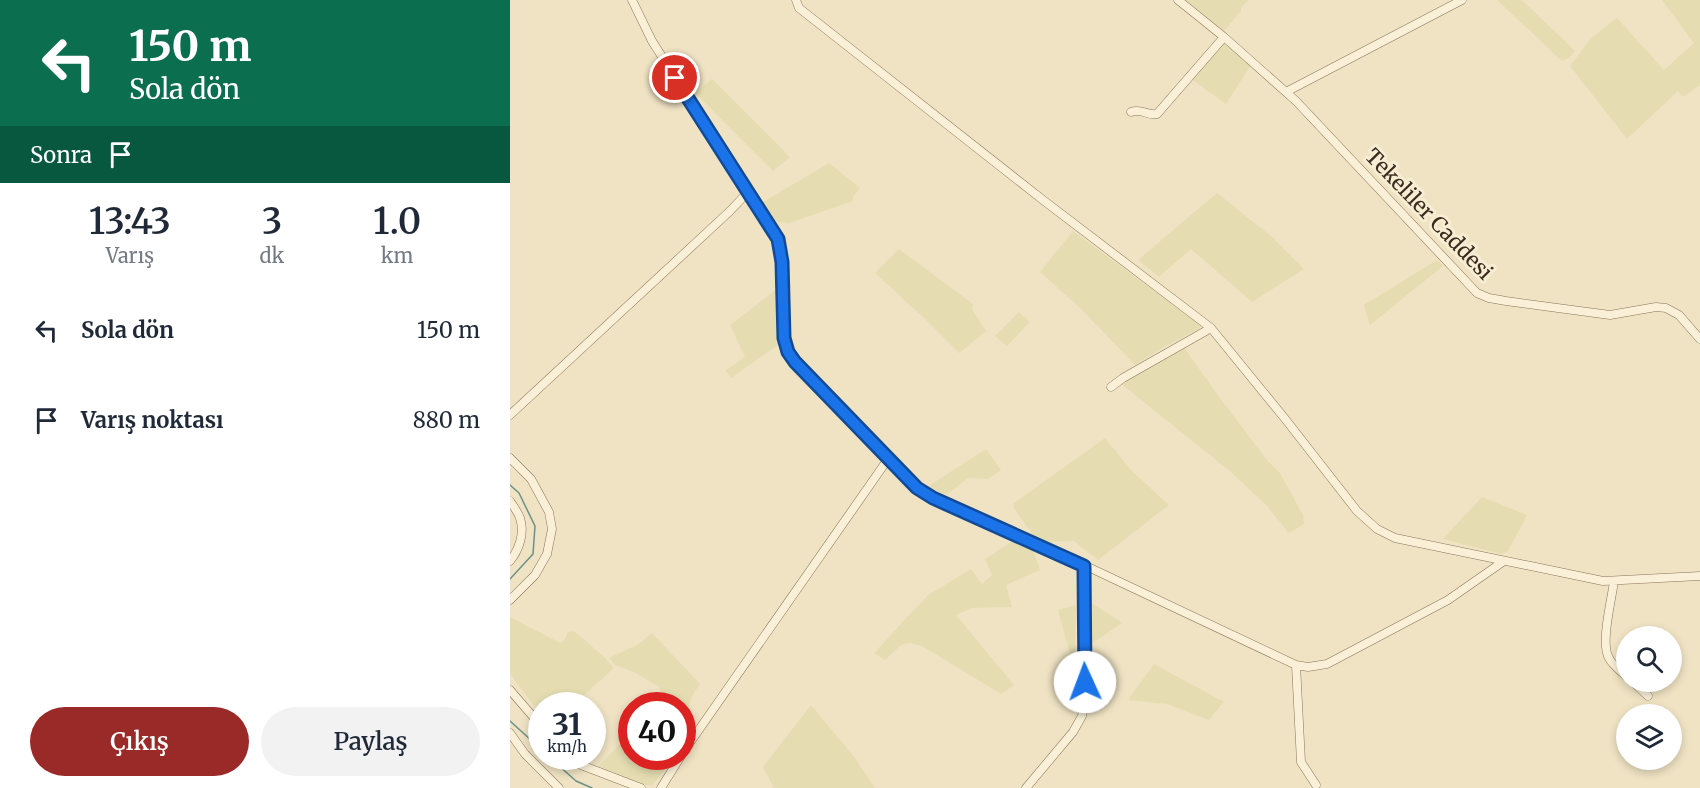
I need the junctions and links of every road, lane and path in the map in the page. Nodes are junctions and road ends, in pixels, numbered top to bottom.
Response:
1 (632, 0) edge
2 (796, 0) edge
3 (1178, 0) edge
4 (1462, 0) edge
5 (1224, 36) junction
6 (1286, 92) junction
7 (1131, 112) dead end
8 (748, 192) junction
9 (1212, 328) junction
10 (1700, 339) edge
11 (1111, 387) dead end
12 (510, 415) edge
13 (510, 458) edge
14 (888, 459) junction
15 (510, 501) edge
16 (510, 561) edge
17 (1504, 561) junction
18 (1084, 566) junction
19 (1700, 576) edge
20 (1614, 581) junction
21 (510, 600) edge
22 (1296, 665) junction
23 (1616, 666) edge
24 (510, 690) edge
25 (1644, 692) edge
26 (1648, 696) dead end
27 (528, 711) edge
28 (510, 733) edge
29 (696, 735) edge
30 (594, 770) edge
31 (672, 770) edge
32 (1316, 785) dead end
33 (560, 788) edge
34 (641, 788) edge
35 (661, 788) edge
36 (1026, 788) edge

1 - 8 street
2 - 9 street
3 - 5 street, Tekeliler Caddesi
4 - 6 street
5 - 6 street, Tekeliler Caddesi
5 - 7 street
6 - 10 street, Tekeliler Caddesi
8 - 12 street
8 - 14 street
9 - 11 street
9 - 17 street
13 - 21 street
14 - 18 street
14 - 29 street
15 - 16 street
17 - 20 street
17 - 22 street
18 - 22 street
18 - 36 street
19 - 20 street
20 - 23 street
22 - 32 street
24 - 27 street
25 - 26 street
28 - 33 street
30 - 34 street
31 - 35 street

